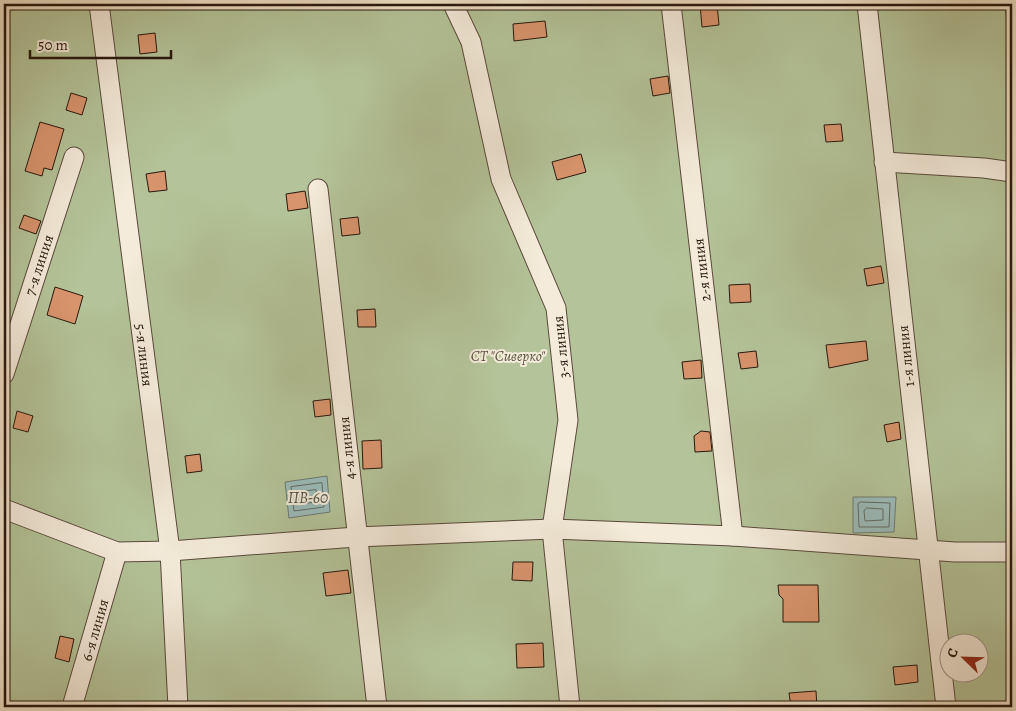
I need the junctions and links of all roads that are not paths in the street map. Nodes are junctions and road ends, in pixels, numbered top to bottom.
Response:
1 (99, 4) edge
2 (453, 4) edge
3 (671, 4) edge
4 (867, 4) edge
5 (74, 157) dead end
6 (884, 162) junction
7 (1012, 172) edge
8 (318, 189) dead end
9 (4, 374) edge
10 (4, 509) edge
11 (552, 529) junction
12 (733, 536) junction
13 (356, 537) junction
14 (927, 550) junction
15 (117, 552) junction
16 (170, 552) junction
17 (1012, 552) edge
18 (72, 707) edge
19 (178, 707) edge
20 (377, 707) edge
21 (570, 707) edge
22 (946, 707) edge

1 - 16 street, 5-я линия
2 - 11 street, 3-я линия
3 - 12 street, 2-я линия
4 - 6 street, 1-я линия
5 - 9 street, 7-я линия
6 - 7 street
6 - 14 street, 1-я линия
8 - 13 street, 4-я линия
10 - 15 street
11 - 12 street
11 - 13 street
11 - 21 street, 3-я линия
12 - 14 street
13 - 16 street
13 - 20 street, 4-я линия
14 - 17 street
14 - 22 street, 1-я линия
15 - 16 street
15 - 18 street, 6-я линия
16 - 19 street, 5-я линия

